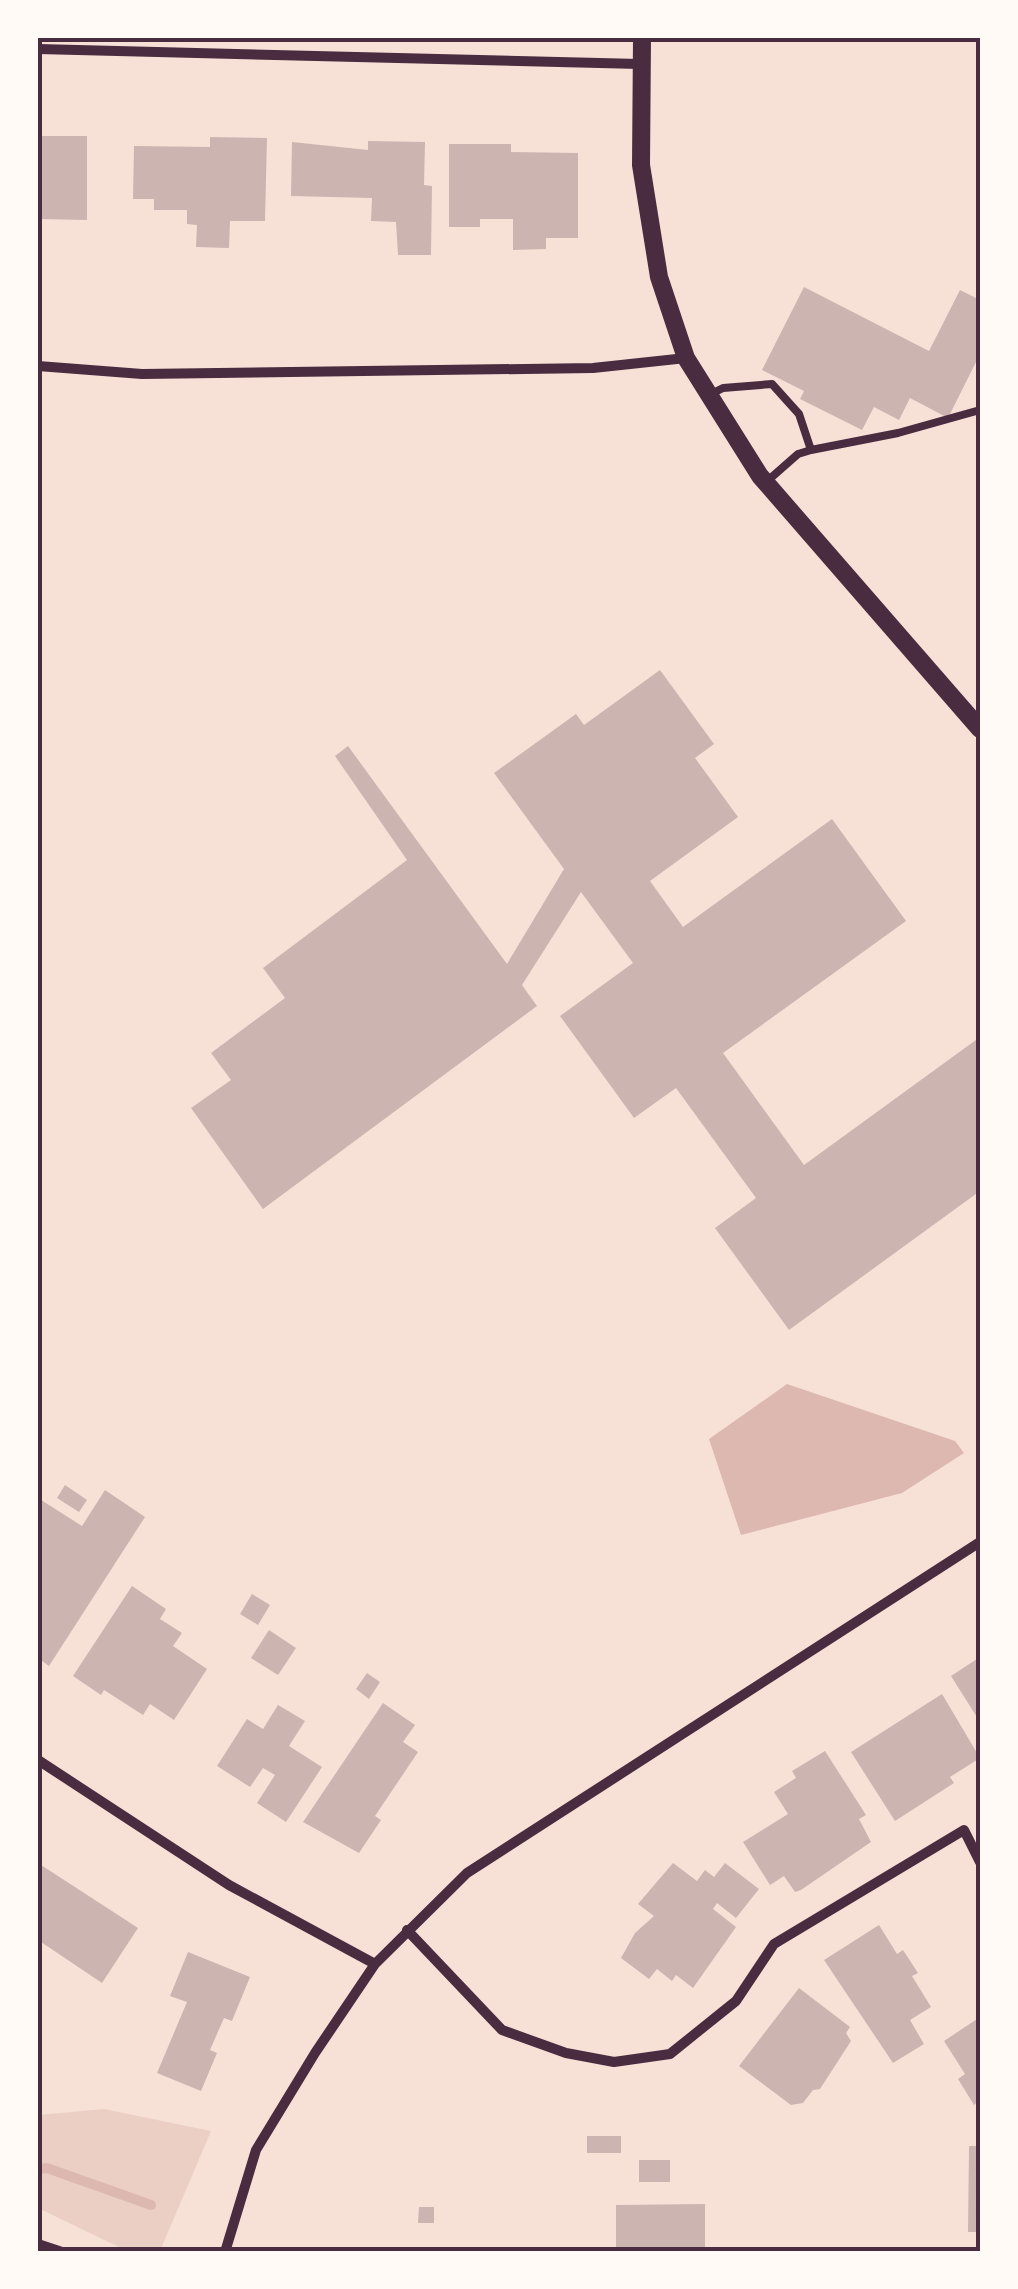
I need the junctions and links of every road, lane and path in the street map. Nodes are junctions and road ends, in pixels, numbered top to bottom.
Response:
1 (642, 38) edge
2 (38, 50) edge
3 (640, 64) junction
4 (686, 358) junction
5 (38, 366) edge
6 (707, 396) junction
7 (980, 410) edge
8 (811, 450) junction
9 (765, 482) junction
10 (980, 729) edge
11 (980, 1542) edge
12 (38, 1760) edge
13 (980, 1862) edge
14 (407, 1930) junction
15 (374, 1964) junction
16 (38, 2244) edge
17 (62, 2252) edge
18 (224, 2252) edge

1 - 3 street
2 - 3 street
3 - 4 street
4 - 5 street
4 - 6 street
6 - 8 lane
6 - 9 street
7 - 8 lane
8 - 9 lane
9 - 10 street
11 - 14 street
12 - 15 street
13 - 14 street
14 - 15 street
15 - 18 street
16 - 17 street

